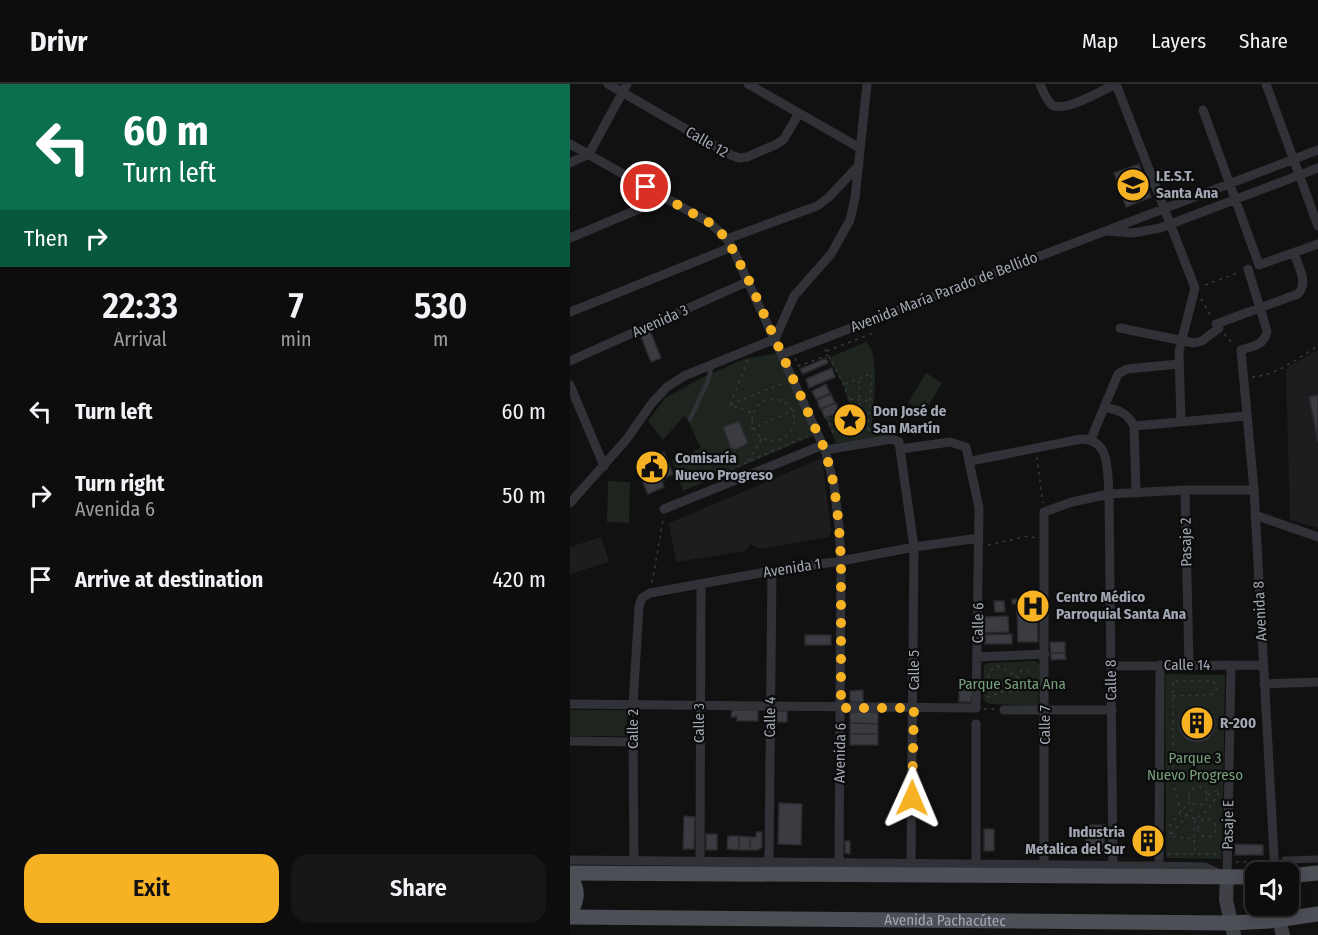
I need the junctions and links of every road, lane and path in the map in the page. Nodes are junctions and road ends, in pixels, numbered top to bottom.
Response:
1 (608, 84) edge
2 (748, 84) edge
3 (867, 84) edge
4 (1040, 84) edge
5 (1116, 84) edge
6 (1266, 84) edge
7 (625, 88) edge
8 (1203, 110) dead end
9 (799, 113) junction
10 (570, 144) edge
11 (860, 148) junction
12 (1318, 150) edge
13 (589, 154) junction
14 (1293, 159) junction
15 (570, 163) edge
16 (859, 165) junction
17 (1318, 168) edge
18 (1299, 175) junction
19 (1230, 183) junction
20 (665, 198) junction
21 (1236, 199) junction
22 (1163, 208) junction
23 (1170, 225) junction
24 (1318, 226) edge
25 (1104, 230) junction
26 (570, 238) edge
27 (730, 243) junction
28 (1318, 244) edge
29 (1294, 253) junction
30 (1248, 270) joint
31 (749, 281) junction
32 (1195, 288) junction
33 (1261, 308) junction
34 (570, 312) edge
35 (868, 321) junction
36 (1120, 328) dead end
37 (775, 339) junction
38 (821, 340) junction
39 (1181, 341) junction
40 (1318, 346) edge
41 (753, 348) junction
42 (827, 351) junction
43 (783, 354) junction
44 (794, 355) dead end
45 (829, 355) junction
46 (570, 361) edge
47 (1179, 364) junction
48 (712, 365) junction
49 (1244, 377) junction
50 (859, 380) junction
51 (785, 382) dead end
52 (570, 385) edge
53 (844, 385) junction
54 (849, 399) junction
55 (861, 399) junction
56 (869, 401) junction
57 (730, 405) junction
58 (806, 405) junction
59 (1104, 407) junction
60 (792, 411) junction
61 (753, 413) junction
62 (1247, 416) junction
63 (832, 417) junction
64 (690, 419) dead end
65 (1181, 422) junction
66 (851, 426) dead end
67 (1134, 426) junction
68 (754, 428) junction
69 (848, 428) dead end
70 (751, 429) dead end
71 (868, 430) junction
72 (891, 430) dead end
73 (853, 431) dead end
74 (808, 435) dead end
75 (867, 437) dead end
76 (762, 438) junction
77 (1091, 439) junction
78 (837, 441) dead end
79 (824, 447) junction
80 (901, 449) junction
81 (1036, 449) junction
82 (971, 461) junction
83 (747, 462) junction
84 (604, 466) junction
85 (736, 480) junction
86 (1185, 490) junction
87 (1254, 490) junction
88 (1136, 493) junction
89 (1109, 494) junction
90 (570, 503) edge
91 (664, 510) joint
92 (1044, 512) junction
93 (1255, 515) junction
94 (1318, 537) edge
95 (1045, 541) junction
96 (979, 542) junction
97 (914, 547) junction
98 (841, 561) junction
99 (772, 571) junction
100 (701, 584) junction
101 (646, 595) junction
102 (1045, 654) junction
103 (977, 657) junction
104 (988, 664) dead end
105 (1000, 664) dead end
106 (1160, 665) junction
107 (1231, 665) junction
108 (1263, 665) junction
109 (1111, 666) junction
110 (1045, 670) junction
111 (1190, 670) junction
112 (1015, 676) junction
113 (1192, 681) junction
114 (1026, 682) junction
115 (1318, 682) edge
116 (1264, 684) junction
117 (1026, 688) junction
118 (1003, 692) junction
119 (1173, 696) junction
120 (985, 699) dead end
121 (570, 704) edge
122 (633, 704) junction
123 (699, 704) junction
124 (770, 706) junction
125 (841, 708) junction
126 (914, 708) junction
127 (976, 708) junction
128 (1004, 710) joint
129 (1045, 710) junction
130 (1112, 710) junction
131 (976, 724) dead end
132 (633, 738) junction
133 (570, 741) edge
134 (1221, 789) junction
135 (1224, 794) dead end
136 (1208, 795) junction
137 (1190, 801) junction
138 (1195, 805) junction
139 (1181, 812) junction
140 (1203, 813) junction
141 (1188, 816) junction
142 (1166, 819) dead end
143 (1196, 819) junction
144 (1204, 819) junction
145 (1196, 828) junction
146 (1170, 836) junction
147 (1194, 839) junction
148 (1166, 842) dead end
149 (1166, 854) dead end
150 (1195, 854) junction
151 (1318, 858) edge
152 (570, 860) edge
153 (1274, 860) joint
154 (1285, 860) dead end
155 (634, 861) junction
156 (700, 862) junction
157 (769, 862) junction
158 (839, 863) junction
159 (1226, 864) junction
160 (911, 865) junction
161 (976, 865) junction
162 (1044, 865) junction
163 (1113, 866) junction
164 (1159, 866) junction
165 (1245, 872) edge
166 (1318, 873) edge
167 (1299, 874) edge
168 (570, 875) edge
169 (570, 912) edge
170 (1318, 914) edge
171 (570, 917) edge
172 (1282, 920) edge
173 (1233, 929) edge

1 - 7 street, Calle 12
2 - 9 street
3 - 11 street
4 - 5 street
5 - 22 street
6 - 14 street
7 - 9 street, Calle 12
7 - 13 street
8 - 19 street
9 - 11 street
10 - 13 street, Avenida 6
11 - 16 street
12 - 14 street, Avenida María Parado de Bellido
13 - 15 street
13 - 20 street, Avenida 6
14 - 18 street
14 - 19 street, Avenida María Parado de Bellido
16 - 27 street
16 - 37 street
17 - 18 street, Avenida María Parado de Bellido
18 - 21 street, Avenida María Parado de Bellido
18 - 24 street
19 - 21 street
19 - 22 street, Avenida María Parado de Bellido
20 - 26 street
20 - 27 street, Avenida 6
21 - 23 street, Avenida María Parado de Bellido
21 - 29 street
22 - 23 street
22 - 25 street, Avenida María Parado de Bellido
23 - 25 street, Avenida María Parado de Bellido
23 - 32 street
25 - 35 street, Avenida María Parado de Bellido
27 - 31 street, Avenida 6
27 - 34 street
28 - 29 street
29 - 33 street
30 - 32 path
30 - 33 street
31 - 37 street, Avenida 6
31 - 46 street, Avenida 3
32 - 39 street
33 - 39 street
33 - 49 street, Avenida 8
35 - 38 street, Avenida María Parado de Bellido
35 - 42 path
36 - 39 street
37 - 41 street
37 - 43 street, Avenida 6
38 - 42 path
38 - 43 street, Avenida María Parado de Bellido
39 - 47 street
40 - 49 path
41 - 48 street
41 - 57 path
42 - 45 path
43 - 58 street, Avenida 6
44 - 45 path
45 - 53 path
47 - 59 street
47 - 65 street
48 - 64 lane
48 - 84 street
49 - 62 street, Avenida 8
50 - 53 path
50 - 55 path
50 - 56 path
51 - 57 path
52 - 84 street
53 - 54 path
54 - 55 path
54 - 63 path
55 - 56 path
55 - 66 path
56 - 71 path
57 - 61 path
58 - 60 path
58 - 79 street, Avenida 6
59 - 67 street
59 - 77 street
60 - 61 path
60 - 68 path
60 - 76 path
61 - 68 path
62 - 65 street
62 - 87 street, Avenida 8
63 - 69 path
63 - 78 path
65 - 67 street
67 - 88 street
68 - 70 path
68 - 76 path
71 - 72 path
71 - 73 path
71 - 75 path
74 - 83 path
76 - 83 path
77 - 81 street
77 - 89 street, Calle 8
79 - 80 street
79 - 85 street
79 - 98 street, Avenida 6
80 - 82 street
80 - 97 street, Calle 5
81 - 82 street
81 - 92 path
82 - 96 street, Calle 6
83 - 85 path
84 - 90 street
85 - 91 street
86 - 87 street
86 - 88 street
86 - 111 street, Pasaje 2
87 - 93 street, Avenida 8
88 - 89 street
89 - 92 street
89 - 109 street, Calle 8
91 - 101 path
92 - 95 street, Calle 7
93 - 94 street
93 - 108 street, Avenida 8
95 - 96 path
95 - 102 street, Calle 7
96 - 97 street, Avenida 1
96 - 103 street, Calle 6
97 - 98 street, Avenida 1
97 - 126 street, Calle 5
98 - 99 street, Avenida 1
98 - 125 street, Avenida 6
99 - 100 street, Avenida 1
99 - 124 street, Calle 4
100 - 101 street, Avenida 1
100 - 123 street, Calle 3
101 - 122 street, Calle 2
102 - 103 street
102 - 110 street, Calle 7
103 - 127 street, Calle 6
104 - 105 path
106 - 109 street, Calle 14
106 - 111 street, Calle 14
106 - 164 street
107 - 108 street, Calle 14
107 - 111 street, Calle 14
107 - 159 street, Pasaje E
108 - 116 street, Avenida 8
109 - 130 street, Calle 8
110 - 117 path
110 - 129 street, Calle 7
111 - 113 path
112 - 114 path
112 - 114 path
112 - 118 path
113 - 119 path
113 - 119 path
114 - 117 path
115 - 116 street
116 - 153 street, Avenida 8
117 - 118 path
118 - 120 path
119 - 139 path
121 - 122 street
122 - 123 street
122 - 132 path, Calle 2
123 - 124 street
123 - 156 street, Calle 3
124 - 125 street
124 - 157 street, Calle 4
125 - 126 street
125 - 158 street, Avenida 6
126 - 127 street
126 - 160 street, Calle 5
127 - 128 path
128 - 129 street
129 - 130 street
129 - 162 street, Calle 7
130 - 163 street, Calle 8
131 - 161 street
132 - 133 street
132 - 155 street, Calle 2
134 - 135 path
134 - 136 path
134 - 140 path
136 - 137 path
136 - 138 path
137 - 138 path
137 - 139 path
138 - 141 path
139 - 141 path
139 - 146 path
140 - 143 path
140 - 144 path
141 - 143 path
141 - 146 path
142 - 148 path
143 - 145 path
144 - 145 path
144 - 145 path
145 - 147 path
146 - 147 path
147 - 150 path
149 - 150 path
150 - 159 path
151 - 154 street
152 - 155 street
153 - 159 path
155 - 156 street
156 - 157 street
157 - 158 street
158 - 160 street
159 - 164 street
159 - 165 main road
159 - 168 main road
159 - 173 main road
160 - 161 street
161 - 162 street
162 - 163 street
163 - 164 street
166 - 167 main road
168 - 169 main road
170 - 172 main road, Avenida Pachacútec
171 - 173 main road, Avenida Pachacútec
172 - 173 main road, Avenida Pachacútec

